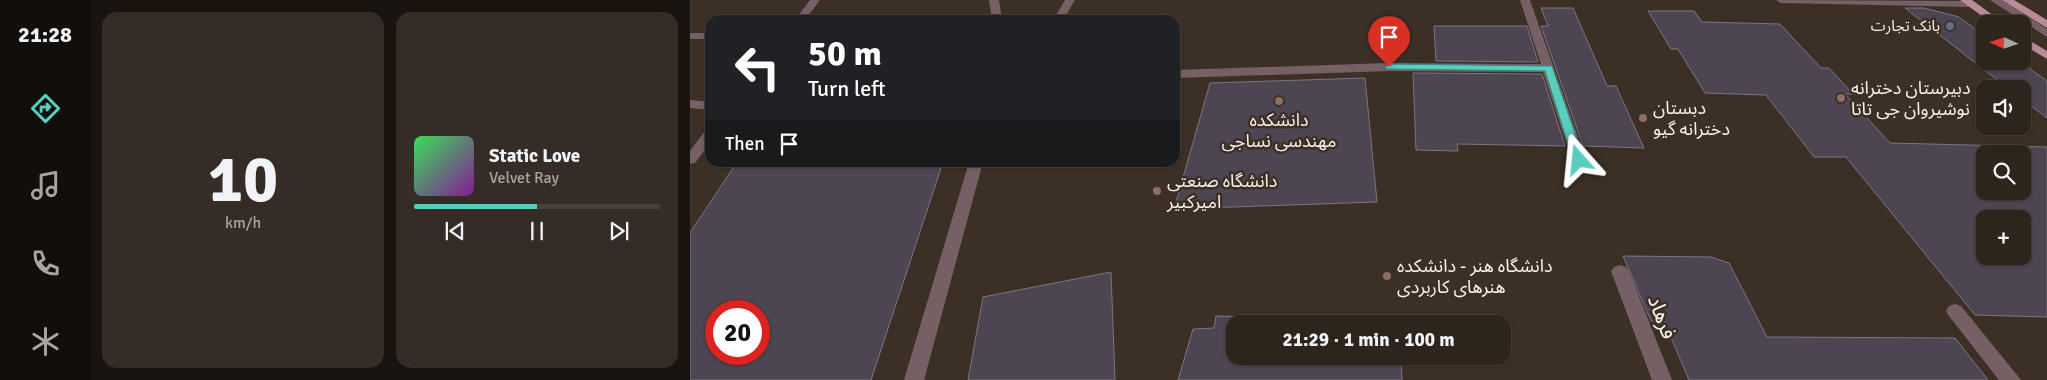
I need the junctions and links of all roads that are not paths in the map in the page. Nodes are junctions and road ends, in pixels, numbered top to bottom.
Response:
1 (815, 0) edge
2 (994, 0) edge
3 (1070, 0) edge
4 (1525, 0) edge
5 (1781, 0) edge
6 (1982, 0) edge
7 (1995, 0) edge
8 (2007, 0) edge
9 (1967, 2) edge
10 (804, 15) edge
11 (996, 15) edge
12 (1061, 15) edge
13 (1986, 15) edge
14 (2004, 15) edge
15 (2047, 26) edge
16 (2031, 33) edge
17 (2047, 34) edge
18 (690, 36) edge
19 (705, 36) edge
20 (2047, 43) edge
21 (2031, 45) edge
22 (2047, 56) edge
23 (1549, 68) junction
24 (1180, 74) edge
25 (690, 104) edge
26 (705, 106) edge
27 (705, 140) edge
28 (690, 160) edge
29 (1579, 160) dead end
30 (975, 167) edge
31 (1620, 270) dead end
32 (1955, 311) dead end
33 (914, 380) edge
34 (1662, 380) edge
35 (2011, 380) edge

1 - 10 street
2 - 11 street
3 - 12 street
4 - 23 street
5 - 9 street
6 - 14 street
7 - 17 street
8 - 15 main road
9 - 13 main road
16 - 20 street
18 - 19 street
21 - 22 main road
23 - 24 street
23 - 29 street
25 - 26 street
27 - 28 street
30 - 33 street
31 - 34 street, فرهاد
32 - 35 street

